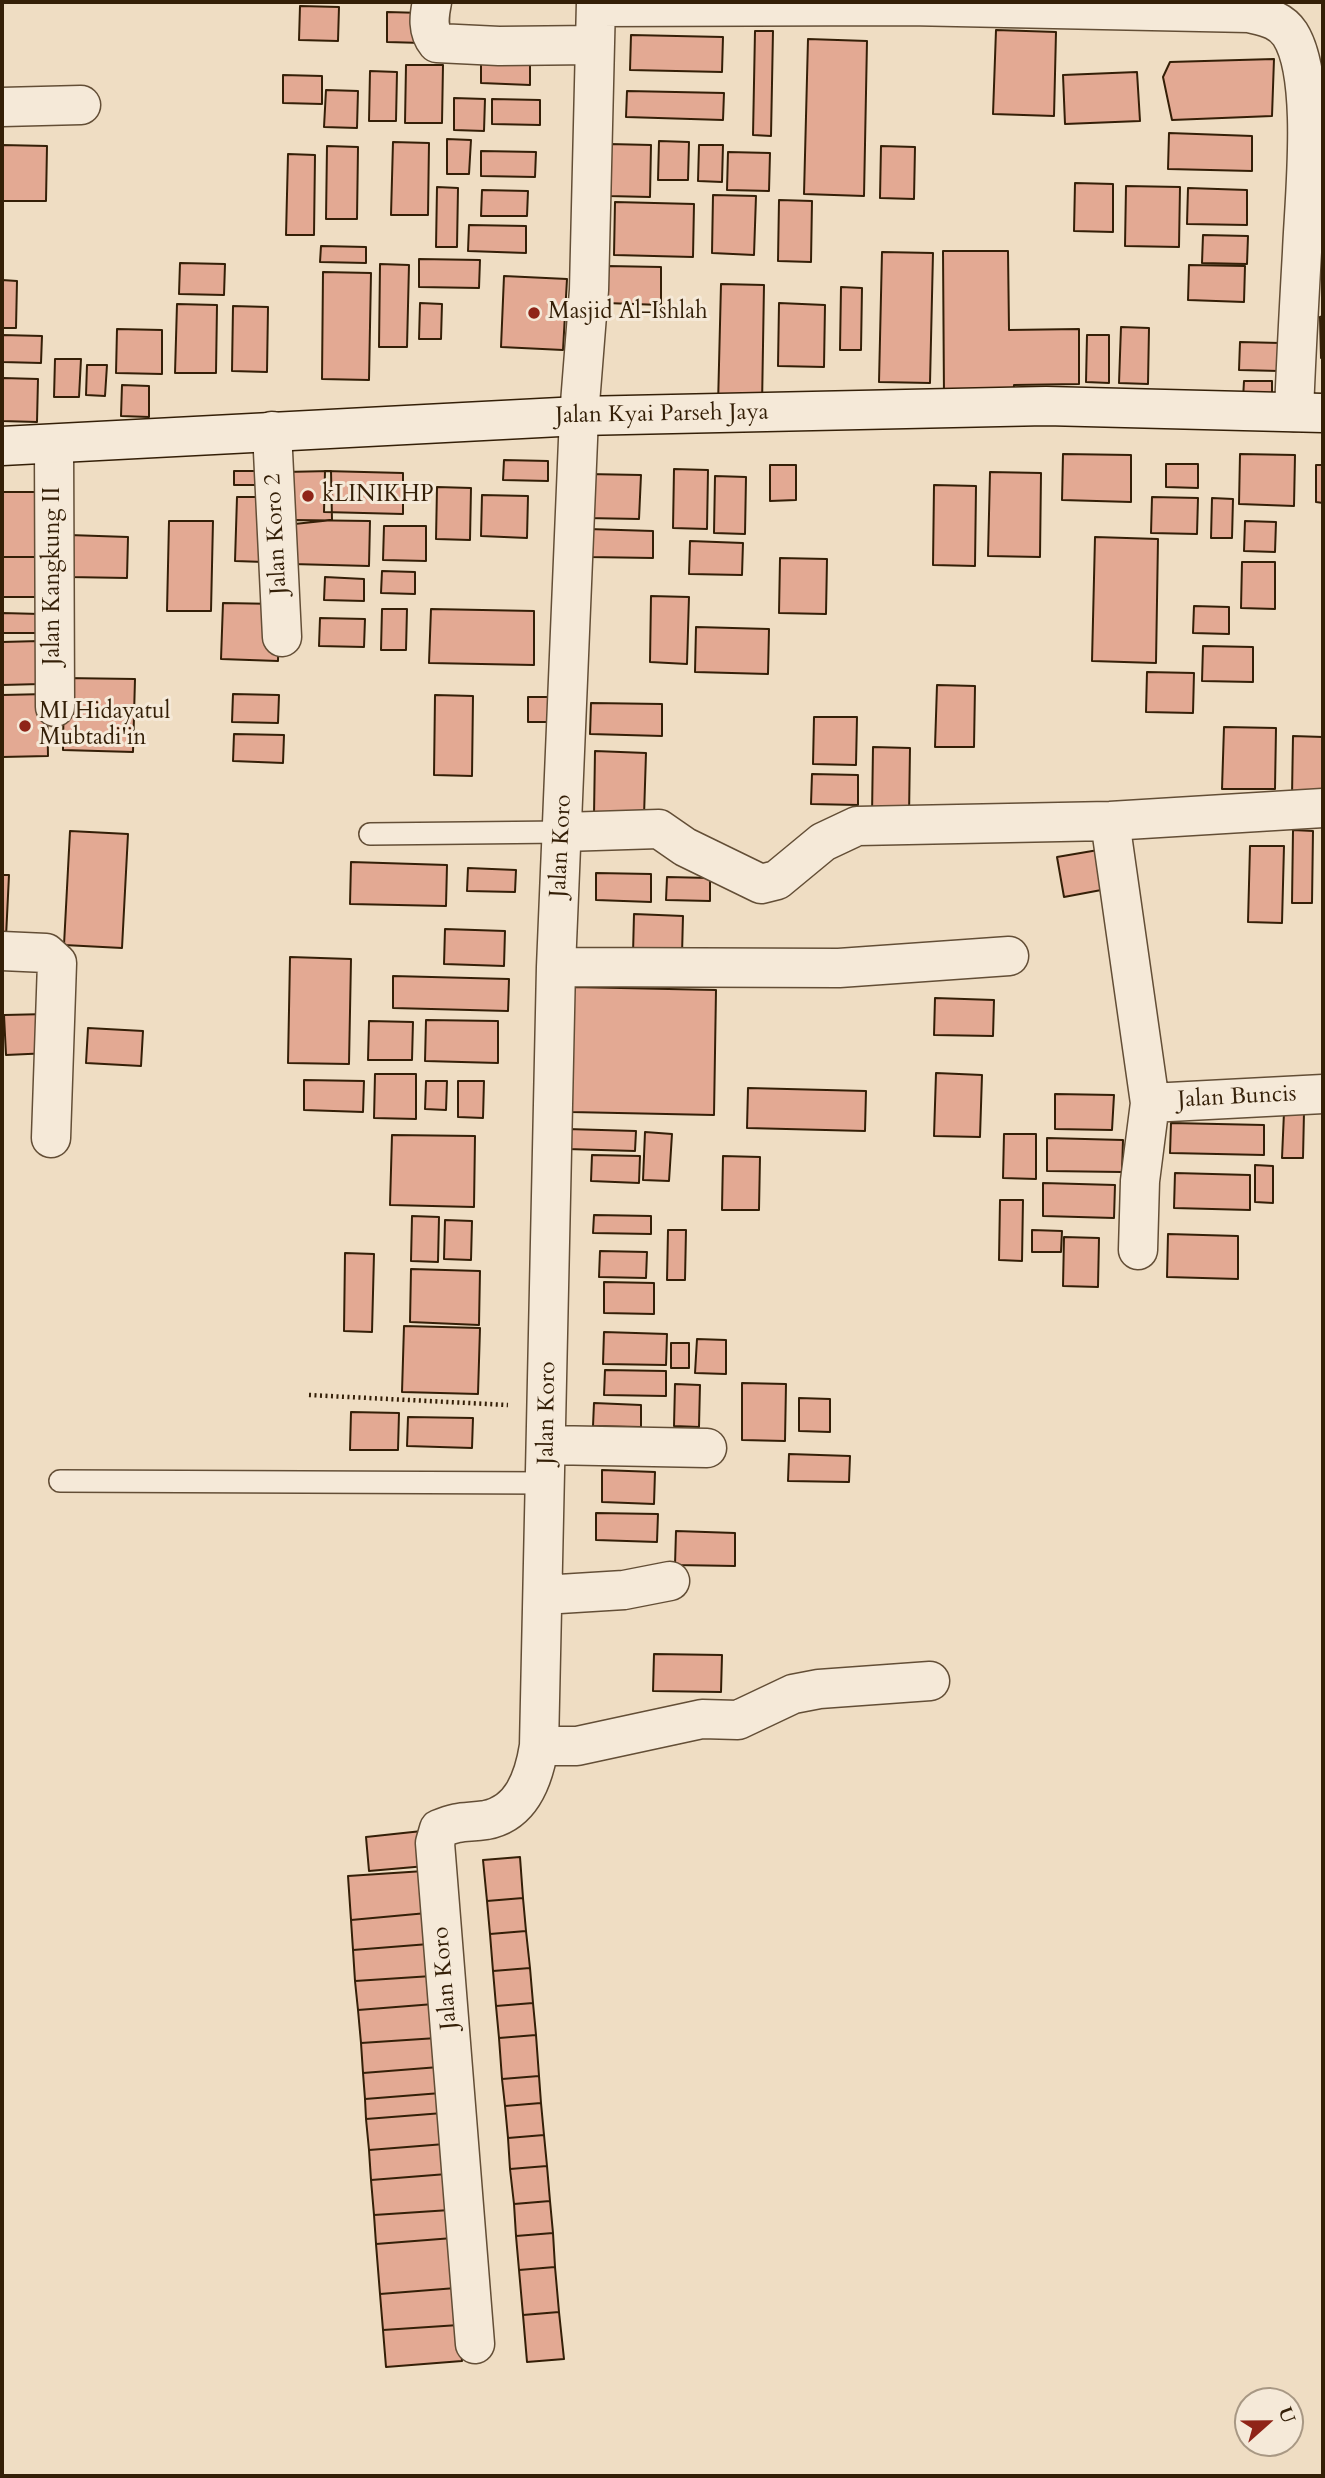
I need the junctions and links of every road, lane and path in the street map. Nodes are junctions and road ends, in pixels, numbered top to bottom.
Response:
1 (432, 2) edge
2 (596, 5) edge
3 (1174, 7) edge
4 (594, 45) junction
5 (1314, 95) edge
6 (81, 105) dead end
7 (2, 107) edge
8 (1309, 412) edge
9 (579, 416) junction
10 (272, 431) junction
11 (54, 445) junction
12 (2, 446) edge
13 (282, 637) dead end
14 (55, 707) dead end
15 (1323, 807) edge
16 (1110, 821) junction
17 (563, 832) junction
18 (370, 834) dead end
19 (2, 951) edge
20 (1009, 956) dead end
21 (556, 967) junction
22 (1323, 1094) edge
23 (1150, 1103) junction
24 (51, 1138) dead end
25 (1138, 1250) dead end
26 (309, 1395) dead end
27 (548, 1406) junction
28 (547, 1445) junction
29 (706, 1448) dead end
30 (60, 1481) dead end
31 (547, 1483) junction
32 (670, 1581) dead end
33 (542, 1595) junction
34 (930, 1681) dead end
35 (535, 1763) junction
36 (475, 2344) dead end

1 - 4 street
2 - 3 street
2 - 4 street, Jalan Koro
3 - 5 street
4 - 9 street, Jalan Koro
5 - 8 street
6 - 7 street
8 - 9 street, Jalan Kyai Parseh Jaya
9 - 10 street, Jalan Kyai Parseh Jaya
9 - 17 street, Jalan Koro
10 - 11 street, Jalan Kyai Parseh Jaya
10 - 13 street, Jalan Koro 2
11 - 12 street, Jalan Kyai Parseh Jaya
11 - 14 street, Jalan Kangkung II
15 - 16 street
16 - 17 street
16 - 23 street
17 - 18 lane
17 - 21 street, Jalan Koro
19 - 24 street
20 - 21 street
21 - 27 street, Jalan Koro
22 - 23 street, Jalan Buncis
23 - 25 street
26 - 27 path
27 - 28 street, Jalan Koro
28 - 29 street
28 - 31 street, Jalan Koro
30 - 31 lane
31 - 33 street, Jalan Koro
32 - 33 street
33 - 35 street, Jalan Koro
34 - 35 street
35 - 36 street, Jalan Koro

